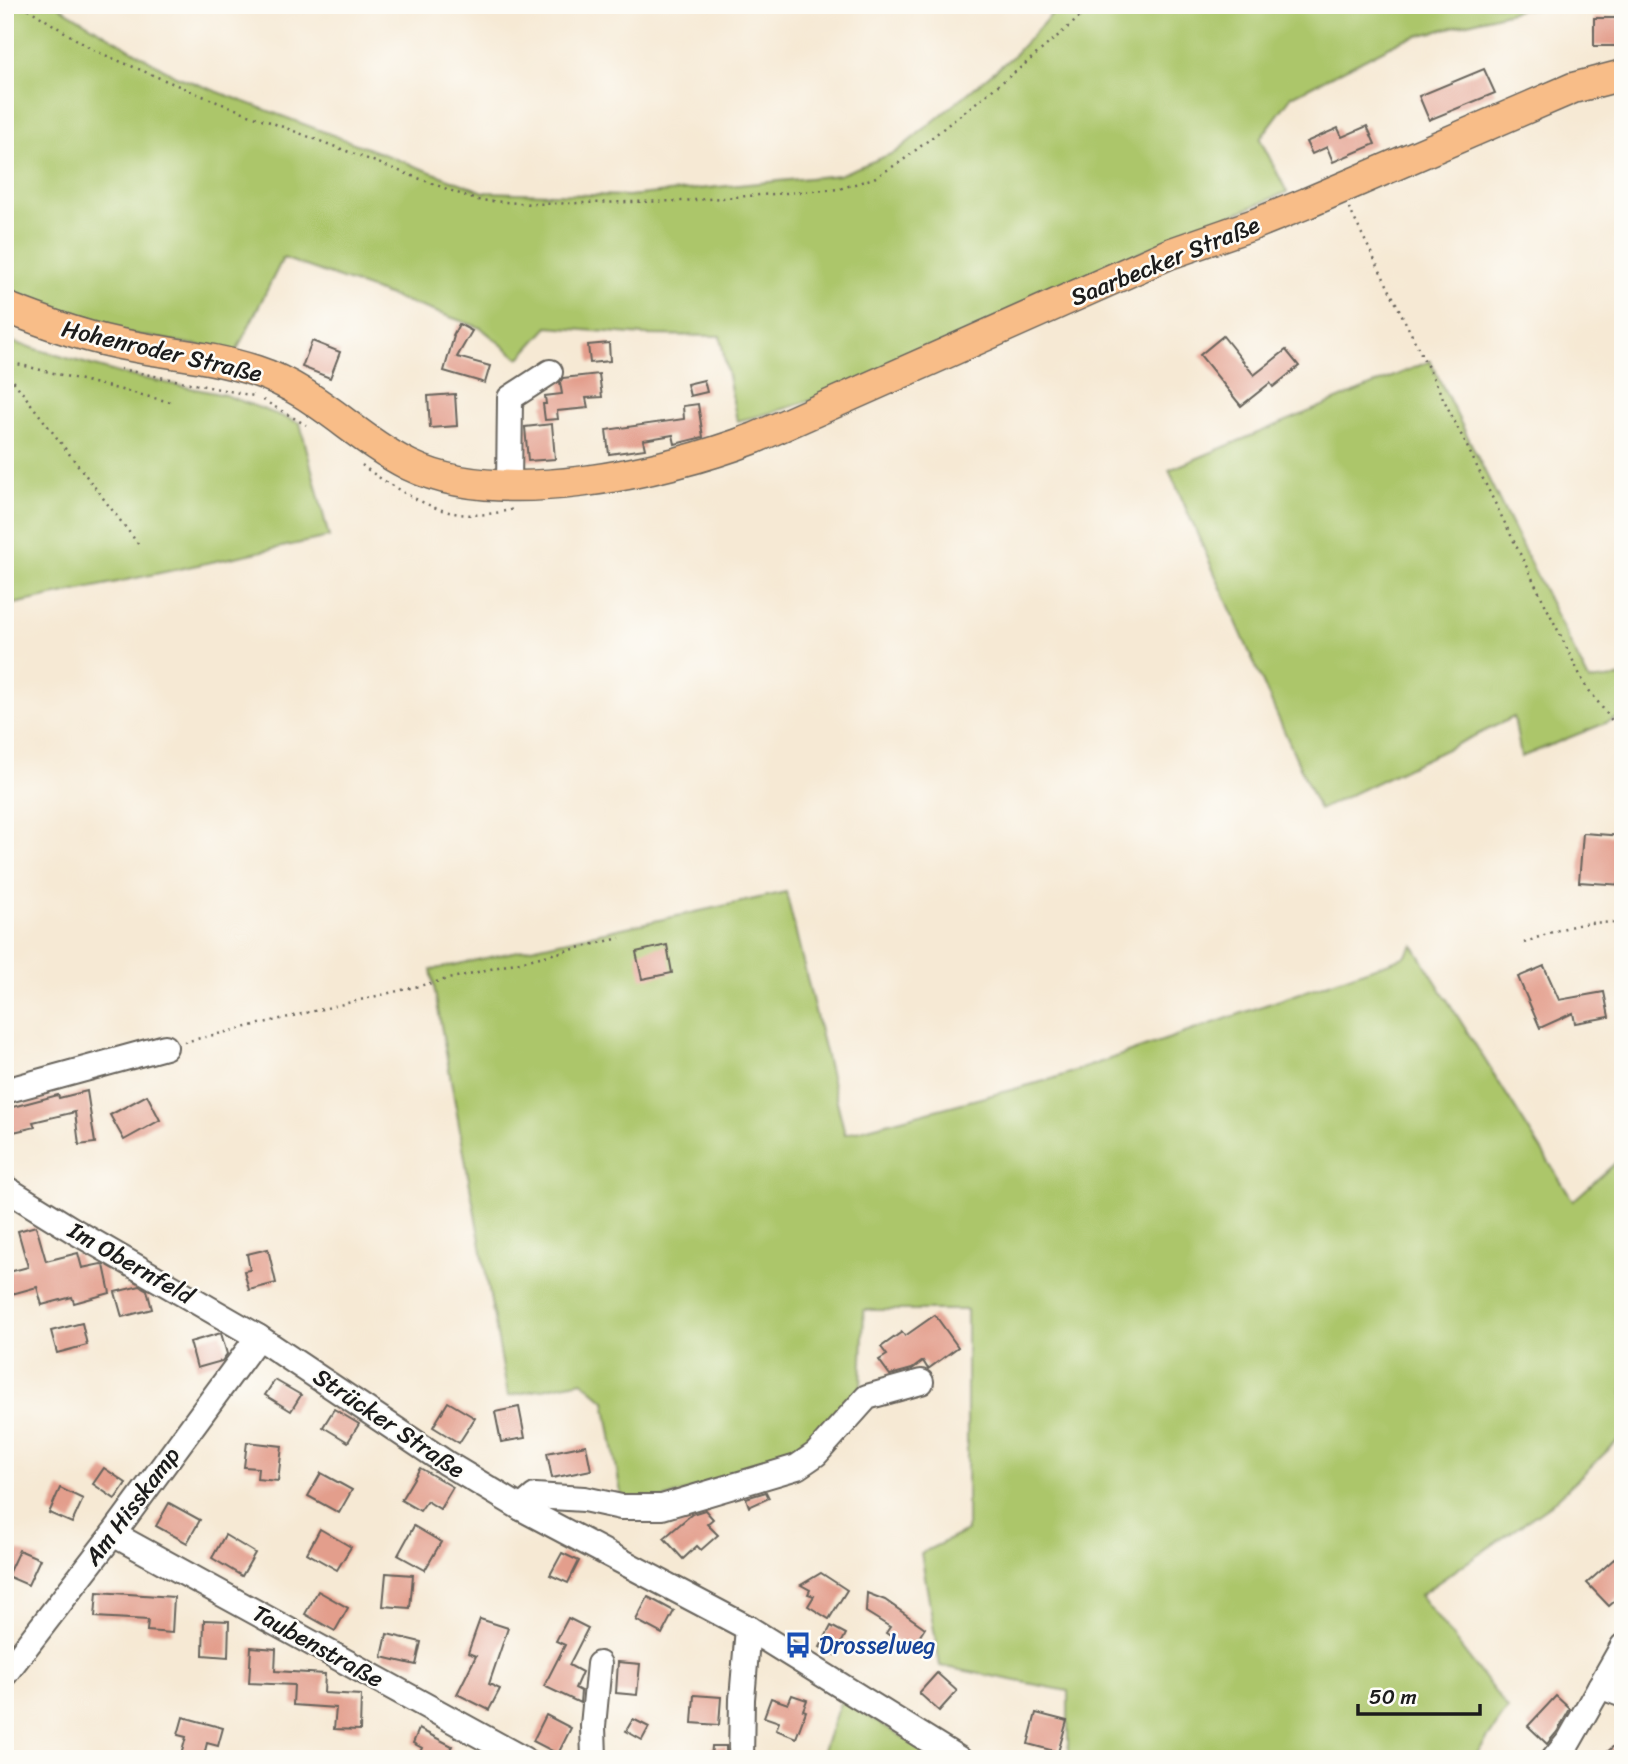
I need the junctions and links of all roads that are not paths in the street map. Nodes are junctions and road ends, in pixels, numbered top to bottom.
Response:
1 (1623, 75) edge
2 (5, 307) edge
3 (550, 372) dead end
4 (710, 455) joint
5 (513, 497) junction
6 (165, 1047) road end
7 (5, 1091) edge
8 (5, 1188) edge
9 (258, 1337) junction
10 (921, 1382) dead end
11 (521, 1508) junction
12 (113, 1534) junction
13 (748, 1628) junction
14 (1623, 1646) edge
15 (599, 1664) dead end
16 (5, 1674) edge
17 (1611, 1691) edge
18 (523, 1759) edge
19 (594, 1759) edge
20 (741, 1759) edge
21 (959, 1759) edge
22 (1554, 1759) edge

1 - 4 main road, Saarbecker Straße
2 - 5 main road, Hohenroder Straße
3 - 5 street
4 - 5 main road, Hohenroder Straße
6 - 7 street
8 - 9 street, Im Obernfeld
9 - 11 street, Strücker Straße
9 - 12 street, Am Hisskamp
10 - 11 street
11 - 13 street, Strücker Straße
12 - 16 street, Am Hisskamp
12 - 18 street, Taubenstraße
13 - 20 street
13 - 21 street, Strücker Straße
14 - 17 street
15 - 19 street
17 - 22 street

